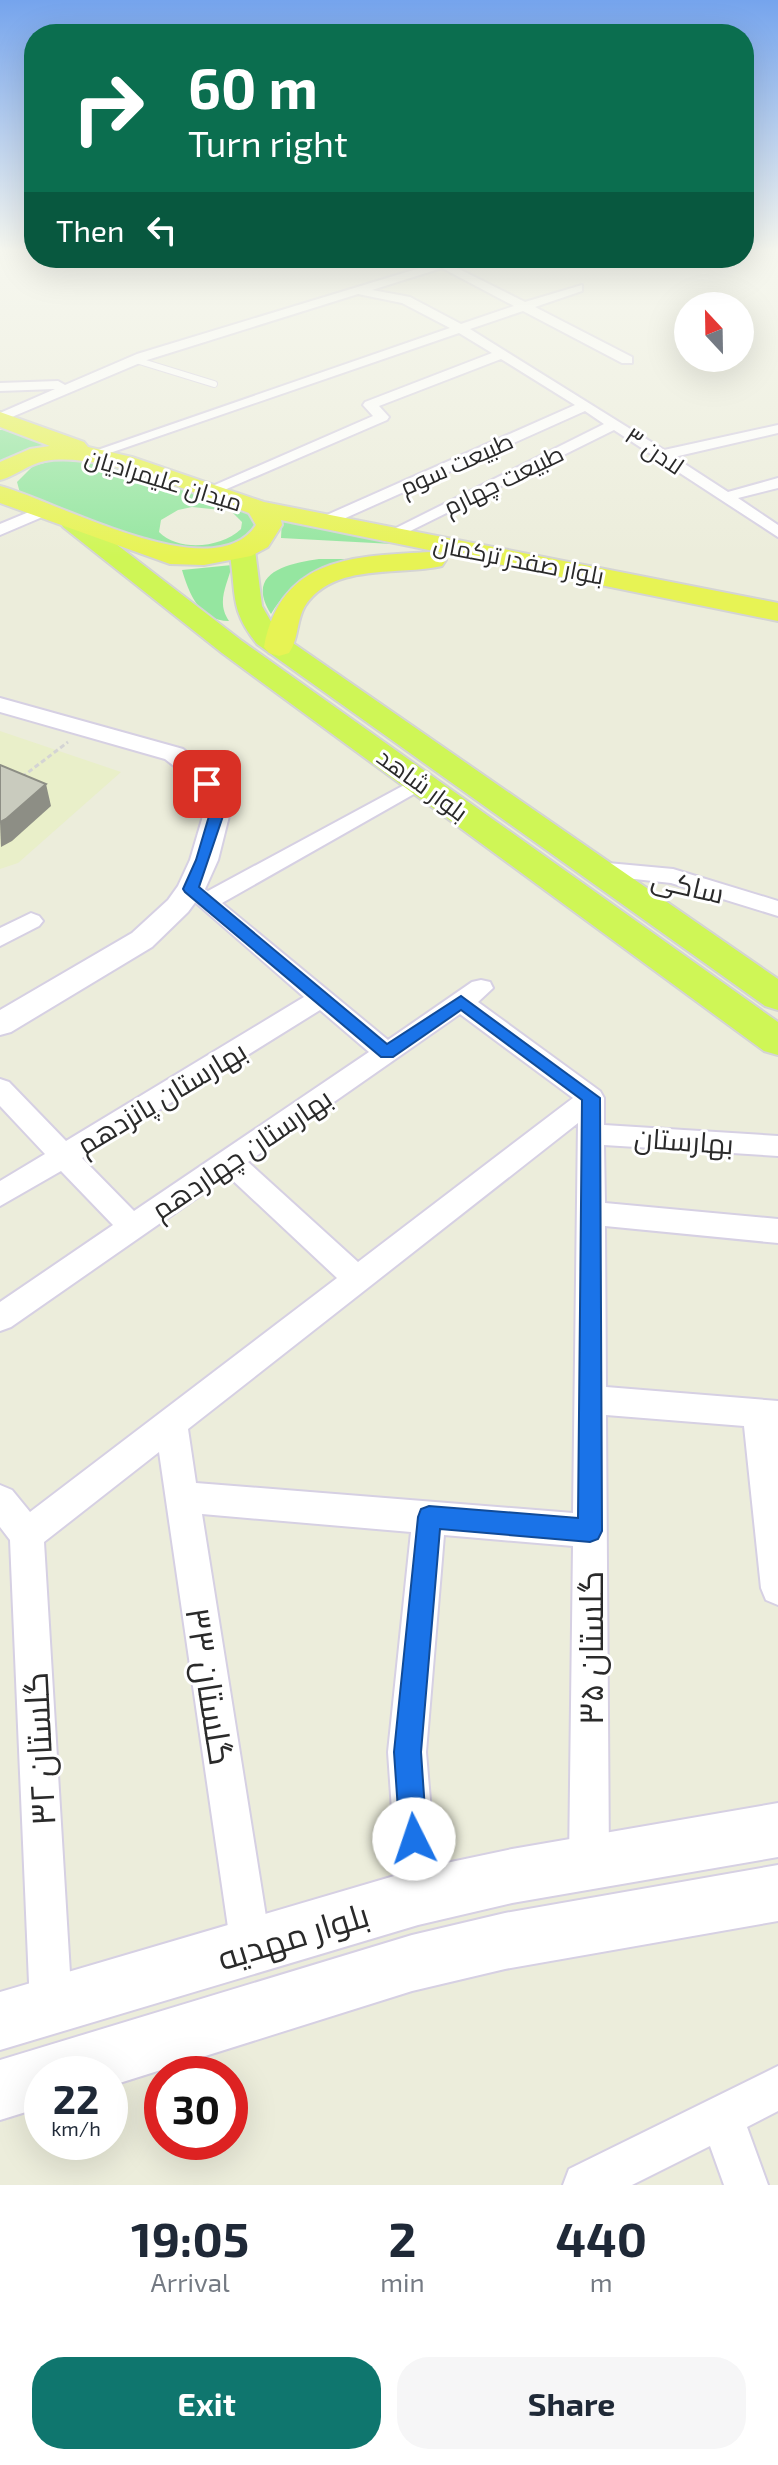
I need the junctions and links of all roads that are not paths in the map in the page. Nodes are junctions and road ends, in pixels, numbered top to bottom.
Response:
1 (158, 353) edge
2 (383, 353) edge
3 (613, 353) edge
4 (502, 354) joint
5 (136, 360) junction
6 (627, 360) dead end
7 (81, 382) junction
8 (214, 384) dead end
9 (0, 387) edge
10 (585, 406) junction
11 (0, 418) edge
12 (615, 424) junction
13 (778, 429) edge
14 (96, 453) junction
15 (661, 455) junction
16 (0, 473) edge
17 (778, 483) edge
18 (209, 491) junction
19 (0, 494) edge
20 (725, 497) junction
21 (0, 502) edge
22 (258, 508) junction
23 (41, 512) junction
24 (326, 521) junction
25 (72, 522) junction
26 (0, 530) edge
27 (778, 532) edge
28 (392, 534) junction
29 (251, 545) junction
30 (432, 560) junction
31 (778, 612) edge
32 (778, 631) edge
33 (279, 647) junction
34 (0, 705) edge
35 (421, 782) junction
36 (597, 869) junction
37 (199, 895) junction
38 (778, 909) edge
39 (31, 921) dead end
40 (0, 938) edge
41 (778, 997) edge
42 (321, 998) junction
43 (0, 1024) edge
44 (778, 1041) edge
45 (387, 1053) junction
46 (0, 1089) edge
47 (591, 1098) junction
48 (591, 1134) junction
49 (778, 1146) edge
50 (66, 1155) junction
51 (229, 1161) junction
52 (0, 1195) edge
53 (591, 1213) junction
54 (132, 1227) junction
55 (778, 1231) edge
56 (357, 1279) junction
57 (0, 1318) edge
58 (590, 1400) junction
59 (768, 1414) edge
60 (171, 1423) junction
61 (182, 1497) junction
62 (0, 1501) edge
63 (429, 1517) junction
64 (590, 1531) junction
65 (27, 1535) junction
66 (778, 1588) edge
67 (778, 1830) edge
68 (589, 1863) junction
69 (778, 1893) edge
70 (418, 1897) junction
71 (251, 1948) junction
72 (25, 2014) edge
73 (111, 2056) edge
74 (24, 2083) edge
75 (778, 2088) edge
76 (0, 2090) edge
77 (721, 2116) junction
78 (585, 2185) edge
79 (746, 2185) edge

1 - 5 street
2 - 14 street
3 - 6 street
4 - 10 street, لادن ۳
4 - 18 street
5 - 7 street
5 - 8 lane
7 - 9 street
7 - 11 street
10 - 12 street, لادن ۳
10 - 24 street, طبیعت سوم
11 - 14 highway
12 - 15 street, لادن ۳
12 - 28 street, طبیعت چهارم
13 - 15 street
14 - 16 highway, میدان علیمرادیان
14 - 18 highway, میدان علیمرادیان
15 - 20 street, لادن ۳
17 - 20 street
18 - 22 highway, میدان علیمرادیان
19 - 23 highway, میدان علیمرادیان
20 - 27 street, لادن ۳
21 - 23 main road
22 - 24 highway, بلوار صفدر ترکمان
22 - 29 highway, میدان علیمرادیان
23 - 25 highway, میدان علیمرادیان
23 - 26 street
24 - 28 highway, بلوار صفدر ترکمان
25 - 29 highway, میدان علیمرادیان
25 - 35 main road, بلوار شاهد
28 - 31 highway, بلوار صفدر ترکمان
29 - 30 highway, بلوار صفدر ترکمان
29 - 33 main road, بلوار شاهد
30 - 32 highway, بلوار صفدر ترکمان
30 - 33 highway
33 - 36 main road, بلوار شاهد
34 - 37 street
35 - 37 street
35 - 44 main road, بلوار شاهد
36 - 38 street, ساکی
36 - 41 main road, بلوار شاهد
37 - 42 street
37 - 43 street
39 - 40 street
42 - 45 street
42 - 50 street, بهارستان پانزدهم
45 - 47 street, بهارستان چهاردهم
45 - 51 street, بهارستان چهاردهم
46 - 50 street
47 - 48 street, گلستان ۳۵
47 - 56 street
48 - 49 street, بهارستان
48 - 53 street, گلستان ۳۵
50 - 52 street, بهارستان پانزدهم
50 - 54 street
51 - 54 street, بهارستان چهاردهم
51 - 56 street
53 - 55 street
53 - 58 street, گلستان ۳۵
54 - 57 street, بهارستان چهاردهم
56 - 60 street
58 - 59 street
58 - 64 street, گلستان ۳۵
59 - 66 street
60 - 61 street, گلستان ۳۳
60 - 65 street
61 - 63 street
61 - 71 street, گلستان ۳۳
62 - 65 street
63 - 64 street
63 - 70 street
64 - 68 street, گلستان ۳۵
65 - 72 street, گلستان ۳۲
67 - 68 main road, بلوار مهدیه
68 - 70 main road, بلوار مهدیه
69 - 73 main road, بلوار مهدیه
70 - 71 main road, بلوار مهدیه
71 - 72 main road, بلوار مهدیه
74 - 76 main road
75 - 77 street
77 - 78 street
77 - 79 street

